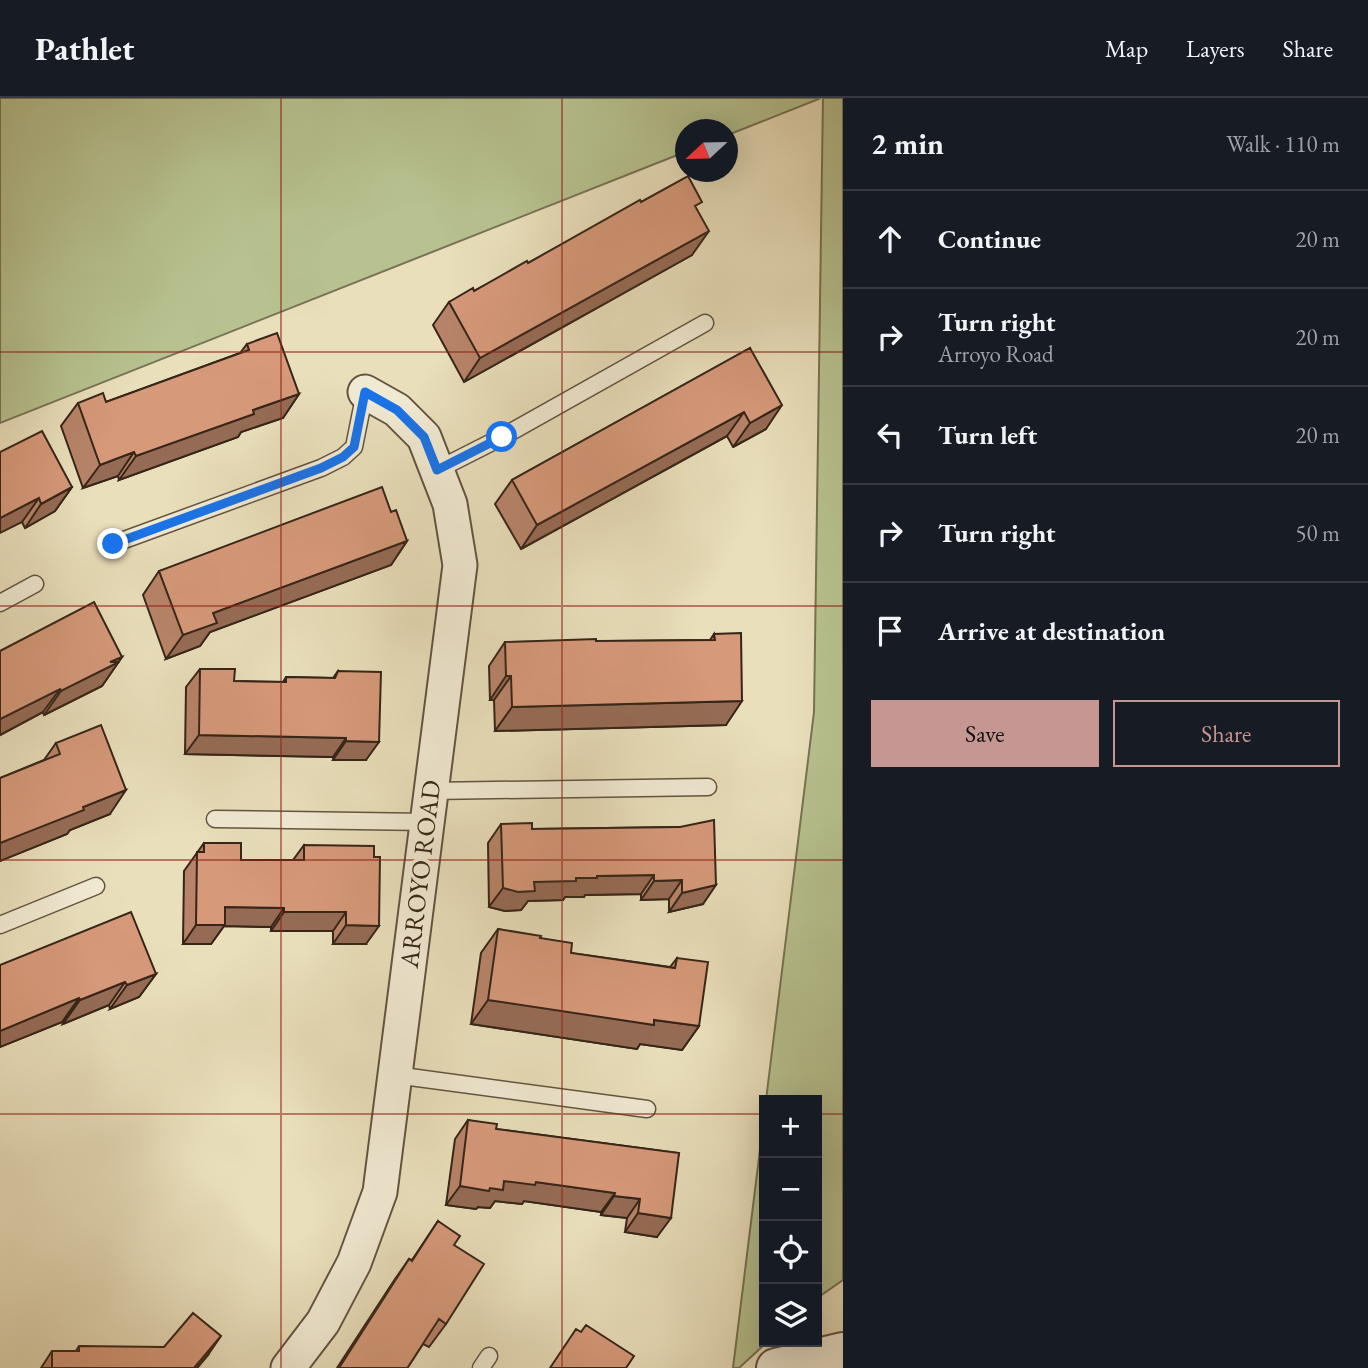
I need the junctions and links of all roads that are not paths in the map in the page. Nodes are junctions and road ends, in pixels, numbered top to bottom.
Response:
1 (705, 323) dead end
2 (365, 392) joint
3 (437, 470) junction
4 (113, 544) dead end
5 (35, 584) dead end
6 (0, 603) edge
7 (708, 787) dead end
8 (429, 806) junction
9 (215, 818) dead end
10 (96, 886) dead end
11 (0, 925) edge
12 (395, 1075) junction
13 (647, 1109) dead end
14 (843, 1352) edge
15 (843, 1358) edge
16 (288, 1368) edge
17 (776, 1368) edge
18 (836, 1368) edge

1 - 3 lane
2 - 3 street, ARROYO ROAD
2 - 4 lane
3 - 8 street, ARROYO ROAD
5 - 6 lane
7 - 8 lane
8 - 9 lane
8 - 12 street, ARROYO ROAD
10 - 11 lane
12 - 13 lane
12 - 16 street, ARROYO ROAD
14 - 17 street
15 - 18 street

